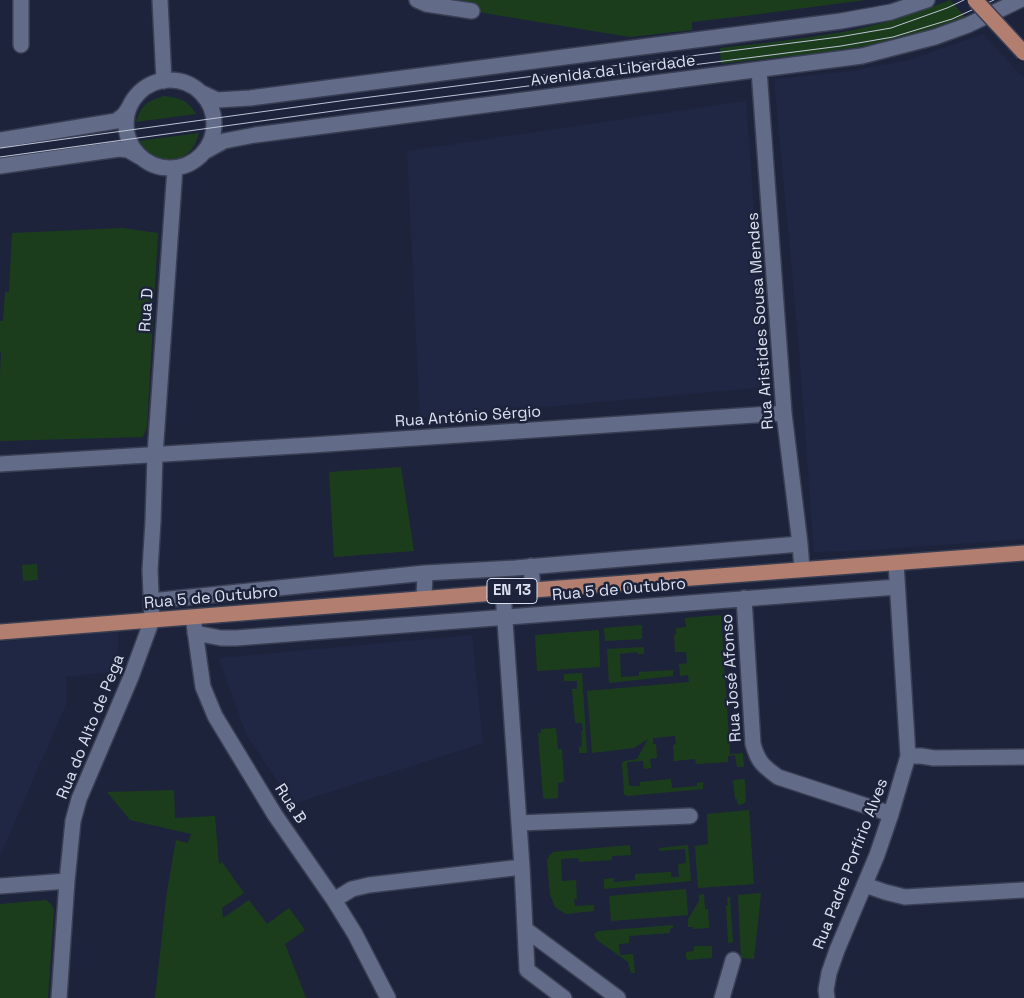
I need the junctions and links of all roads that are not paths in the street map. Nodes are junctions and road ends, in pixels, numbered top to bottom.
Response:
1 (21, 0) edge
2 (160, 0) edge
3 (417, 0) edge
4 (927, 0) edge
5 (975, 0) edge
6 (1020, 0) edge
7 (472, 11) dead end
8 (21, 45) dead end
9 (1024, 53) edge
10 (759, 70) junction
11 (164, 81) junction
12 (200, 92) junction
13 (130, 105) junction
14 (0, 140) edge
15 (204, 152) junction
16 (140, 157) junction
17 (0, 166) edge
18 (175, 168) junction
19 (784, 414) junction
20 (154, 455) junction
21 (0, 464) edge
22 (800, 544) junction
23 (1024, 553) edge
24 (896, 563) junction
25 (531, 566) junction
26 (802, 570) junction
27 (424, 573) junction
28 (897, 587) junction
29 (533, 590) junction
30 (503, 592) junction
31 (424, 598) junction
32 (744, 598) junction
33 (151, 601) junction
34 (193, 616) junction
35 (505, 617) junction
36 (152, 620) junction
37 (0, 632) edge
38 (195, 633) junction
39 (908, 756) junction
40 (1024, 757) edge
41 (891, 814) junction
42 (690, 816) dead end
43 (519, 824) junction
44 (522, 867) junction
45 (67, 880) junction
46 (865, 885) junction
47 (0, 886) edge
48 (1024, 890) edge
49 (334, 900) junction
50 (525, 929) junction
51 (733, 960) dead end
52 (59, 998) edge
53 (388, 998) edge
54 (564, 998) edge
55 (618, 998) edge
56 (722, 998) edge
57 (827, 998) edge

1 - 8 street
2 - 11 street
3 - 7 street
4 - 12 street, Avenida da Liberdade
5 - 9 main road, bridge
6 - 10 street, Avenida da Liberdade
10 - 15 street, Avenida da Liberdade
10 - 19 street, Rua Aristides Sousa Mendes
11 - 12 street
11 - 13 street
12 - 15 street
13 - 14 street
13 - 16 street
15 - 18 street
16 - 17 street
16 - 18 street
18 - 20 street, Rua D
19 - 20 street, Rua António Sérgio
19 - 22 street, Rua Aristides Sousa Mendes
20 - 21 street, Rua António Sérgio
20 - 33 street, Rua D
22 - 25 street, Rua 5 de Outubro
22 - 26 street, Rua Aristides Sousa Mendes
23 - 24 main road, Rua 5 de Outubro / EN 13
24 - 26 main road, Rua 5 de Outubro / EN 13
24 - 28 street, Rua Padre Porfírio Alves
25 - 27 street, Rua 5 de Outubro
25 - 29 street, Rua 5 de Outubro
26 - 29 main road, Rua 5 de Outubro / EN 13
27 - 31 street
27 - 33 street, Rua 5 de Outubro
28 - 32 street, Rua 5 de Outubro
28 - 39 street, Rua Padre Porfírio Alves
29 - 30 main road, Rua 5 de Outubro / EN 13
30 - 31 main road, Rua 5 de Outubro / EN 13
30 - 35 street
31 - 34 main road, Rua 5 de Outubro / EN 13
32 - 35 street, Rua 5 de Outubro
32 - 41 street, Rua José Afonso
33 - 36 street, Rua D
34 - 36 main road, Rua 5 de Outubro / EN 13
34 - 38 street, Rua B
35 - 38 street, Rua 5 de Outubro
35 - 43 street
36 - 37 main road, Rua 5 de Outubro / EN 13
36 - 45 street, Rua do Alto de Pega
38 - 49 street, Rua B
39 - 40 street
39 - 41 street, Rua Padre Porfírio Alves
41 - 46 street, Rua Padre Porfírio Alves
42 - 43 street
43 - 44 street
44 - 49 street
44 - 50 street
45 - 47 street
45 - 52 street, Rua do Alto de Pega
46 - 48 street
46 - 57 street, Rua Padre Porfírio Alves
49 - 53 street, Rua B
50 - 54 street
50 - 55 street
51 - 56 street

